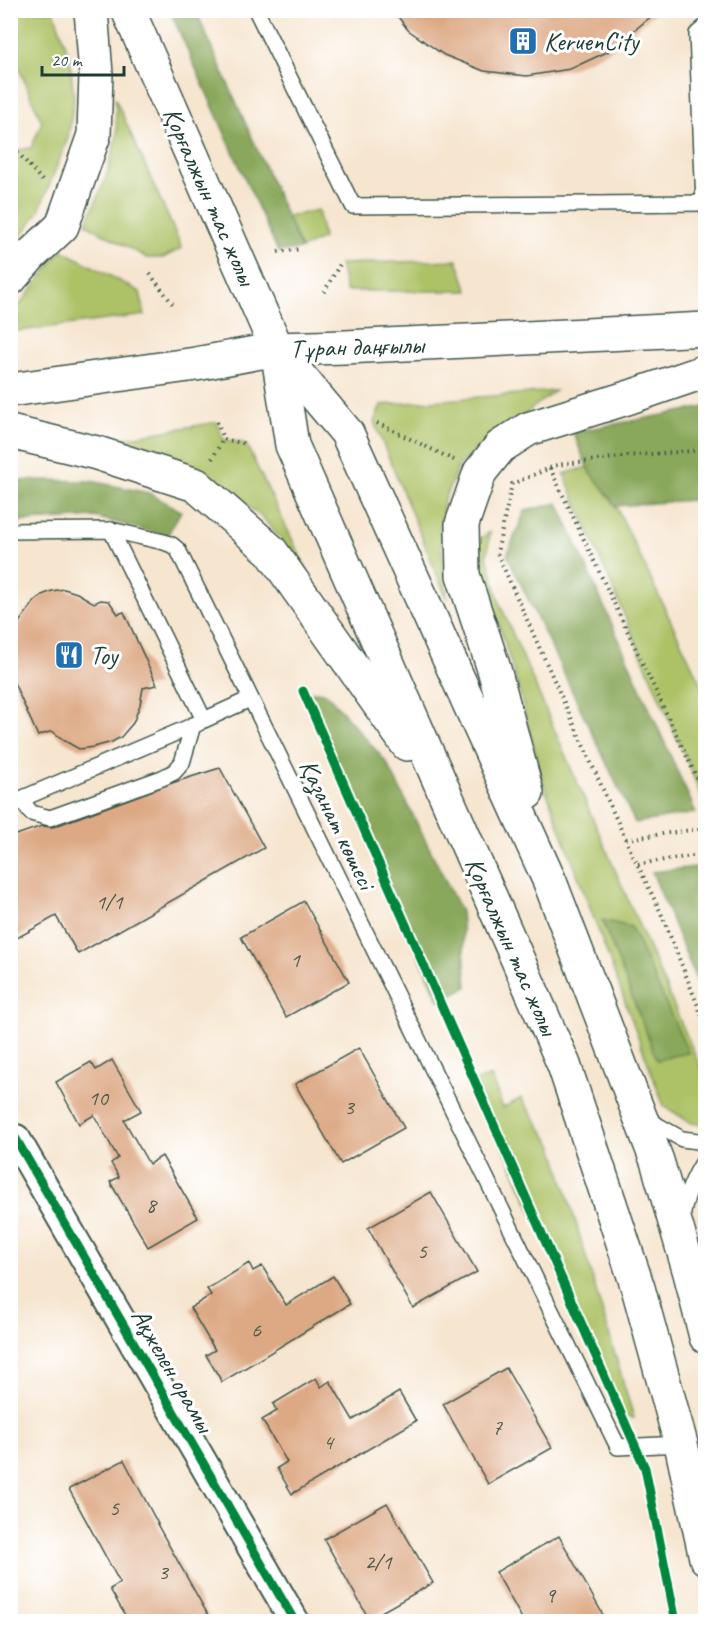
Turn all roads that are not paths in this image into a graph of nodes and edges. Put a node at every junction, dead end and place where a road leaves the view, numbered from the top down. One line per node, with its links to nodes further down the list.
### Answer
1 (91, 10): 6 (main road)
2 (128, 10): 8 (main road, Қорғалжын тас жолы)
3 (256, 10): 5 (lane)
4 (705, 26): 5 (lane)
5 (705, 203)
6 (10, 279)
7 (705, 329): 8 (main road, Тұран даңғылы)
8 (277, 349): 10 (main road, Тұран даңғылы); 16 (main road, Қорғалжын тас жолы); 18 (main road, Қорғалжын тас жолы)
9 (705, 371): 18 (main road)
10 (10, 390)
11 (10, 432): 16 (main road)
12 (111, 530): 13 (lane); 14 (lane); 15 (lane)
13 (10, 531)
14 (250, 699): 15 (lane); 25 (lane, Қазанат көшесі)
15 (199, 723): 17 (lane); 17 (lane)
16 (449, 802): 25 (main road, Қорғалжын тас жолы)
17 (16, 803)
18 (550, 882): 19 (main road, Қорғалжын тас жолы)
19 (636, 1108): 21 (lane); 23 (main road, Қорғалжын тас жолы)
20 (16, 1139): 27 (street, Ақжелен орамы)
21 (705, 1142)
22 (705, 1158): 23 (lane)
23 (679, 1237): 24 (main road, Қорғалжын тас жолы)
24 (705, 1337)
25 (681, 1444): 26 (main road, Қорғалжын тас жолы)
26 (705, 1558)
27 (295, 1622)

